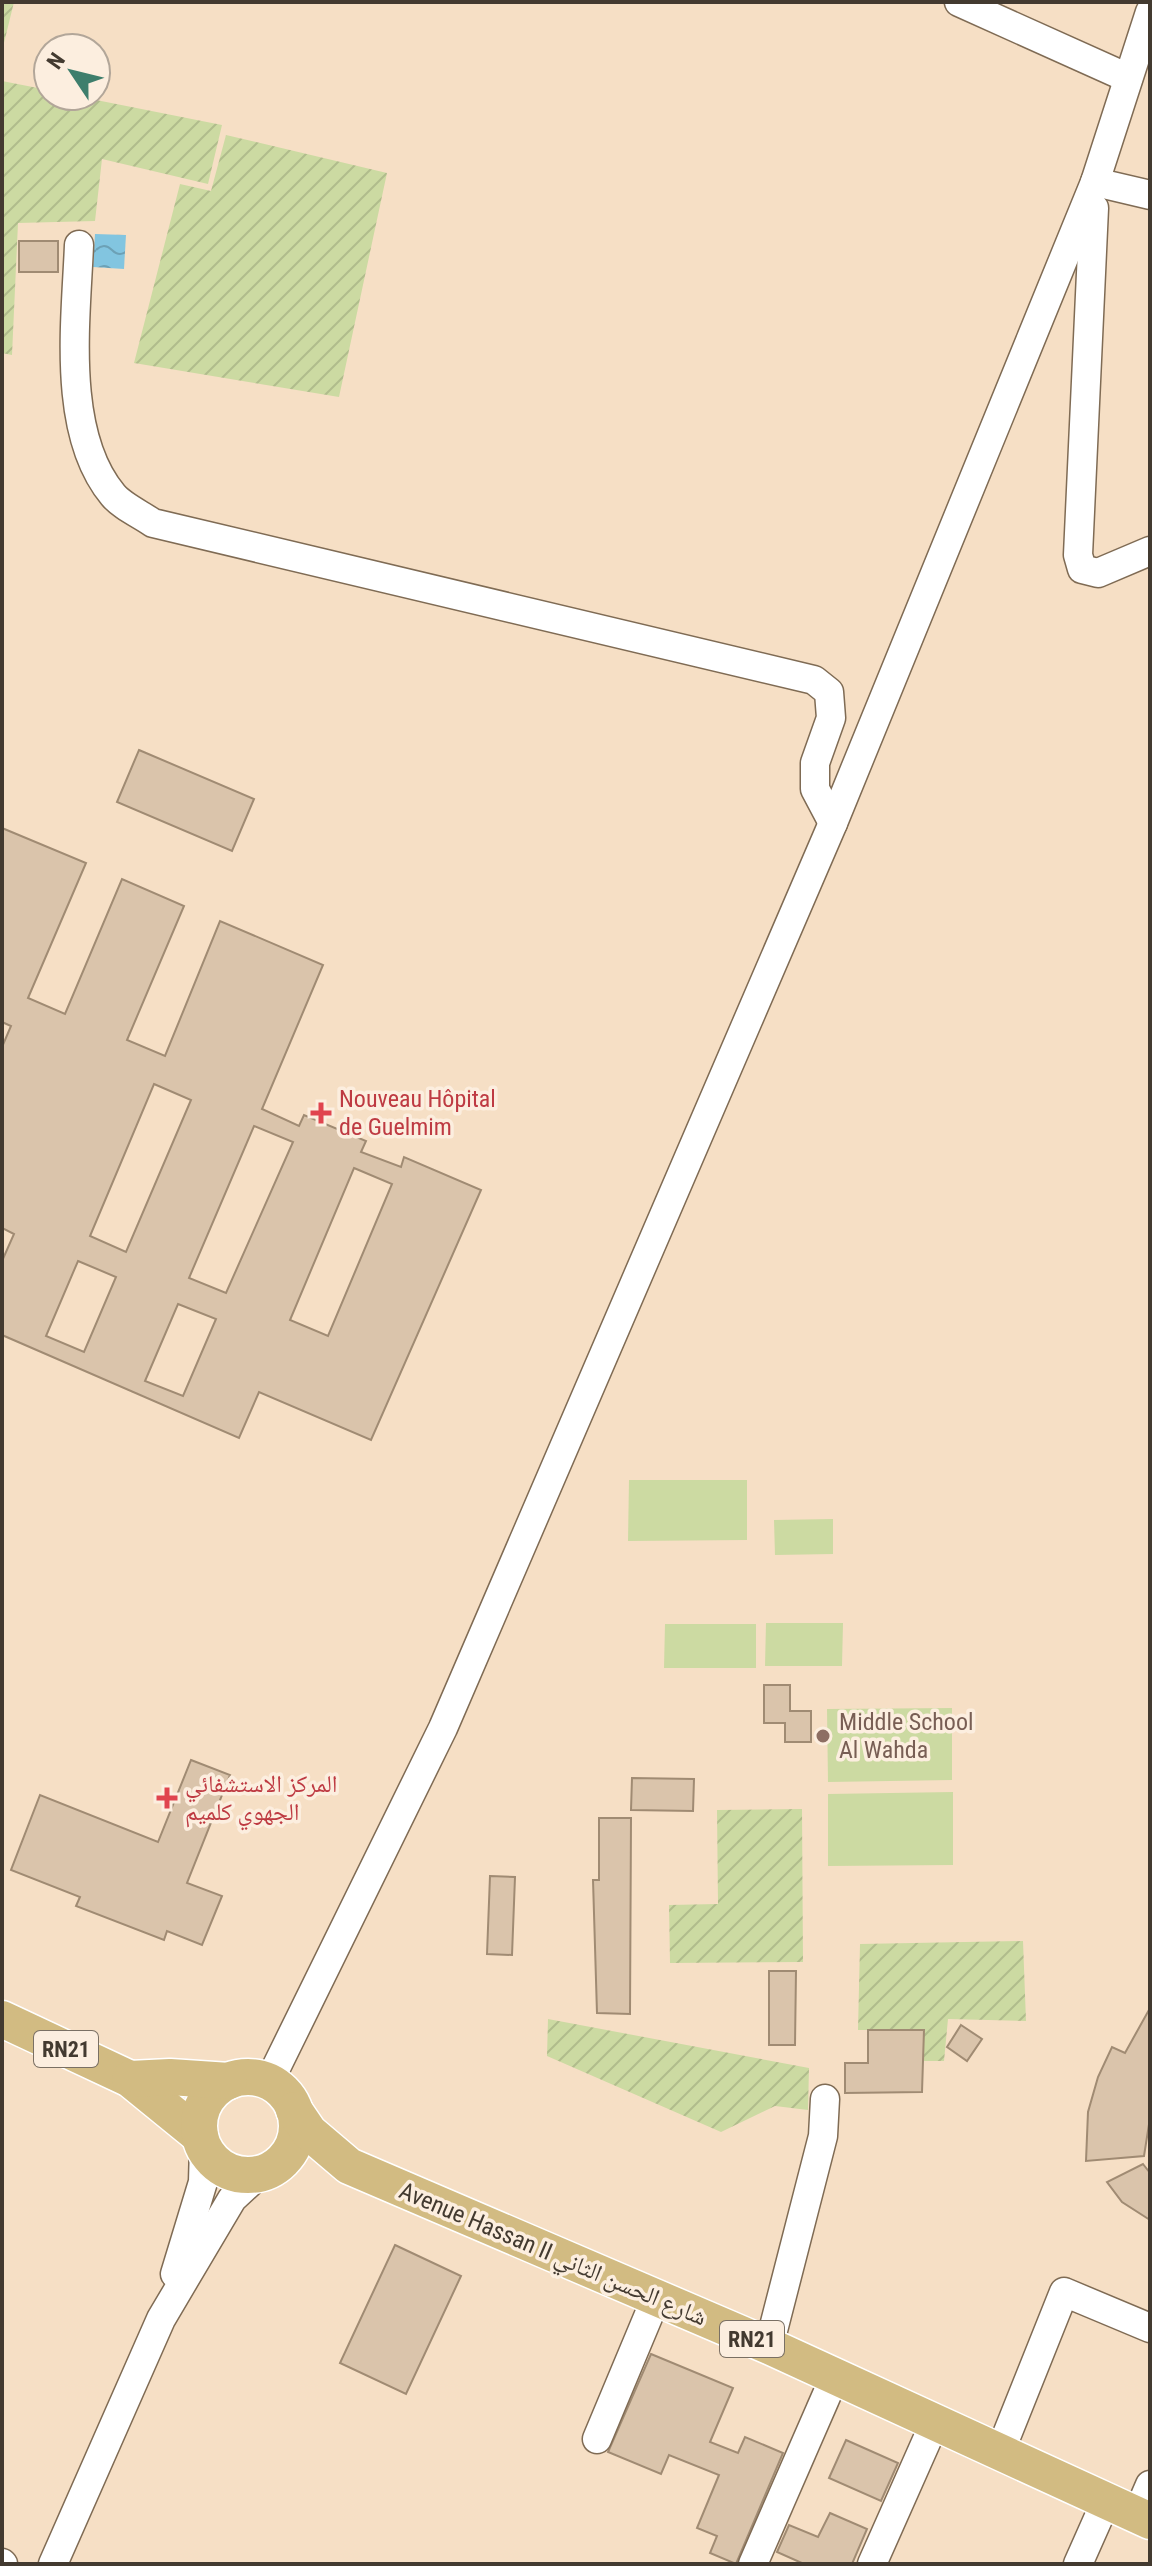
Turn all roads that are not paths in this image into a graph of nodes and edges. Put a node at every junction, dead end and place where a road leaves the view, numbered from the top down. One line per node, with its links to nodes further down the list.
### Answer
1 (959, 2): 4 (street)
2 (1150, 12): 3 (street)
3 (1145, 41): 4 (street)
4 (1128, 78): 5 (street)
5 (1095, 182): 6 (street); 8 (street); 9 (street)
6 (1150, 195)
7 (79, 245): 9 (street)
8 (1150, 551)
9 (833, 823): 13 (street)
10 (2, 2019): 11 (main road, RN21)
11 (130, 2079): 12 (main road, RN21); 16 (main road, RN21)
12 (229, 2081): 13 (main road, RN21); 16 (main road)
13 (269, 2082): 15 (main road, RN21)
14 (825, 2099): 22 (street)
15 (294, 2110): 17 (main road, Avenue Hassan II شارع الحسن الثاني / RN21); 18 (main road)
16 (202, 2141): 18 (main road, RN21); 20 (street)
17 (349, 2166): 18 (main road, Avenue Hassan II شارع الحسن الثاني / RN21); 19 (main road, Avenue Hassan II شارع الحسن الثاني / RN21)
18 (264, 2172): 20 (street)
19 (656, 2298): 22 (main road, Avenue Hassan II شارع الحسن الثاني / RN21); 25 (street)
20 (161, 2319): 28 (street)
21 (1150, 2328): 26 (street)
22 (769, 2346): 23 (main road, Avenue Hassan II شارع الحسن الثاني / RN21)
23 (835, 2376): 24 (main road, Avenue Hassan II شارع الحسن الثاني / RN21); 29 (street)
24 (935, 2422): 26 (main road, Avenue Hassan II شارع الحسن الثاني / RN21); 30 (street)
25 (597, 2439)
26 (1000, 2452): 27 (main road, Avenue Hassan II شارع الحسن الثاني / RN21)
27 (1136, 2506): 31 (street)
28 (53, 2564)
29 (753, 2564)
30 (872, 2564)
31 (1078, 2564)

